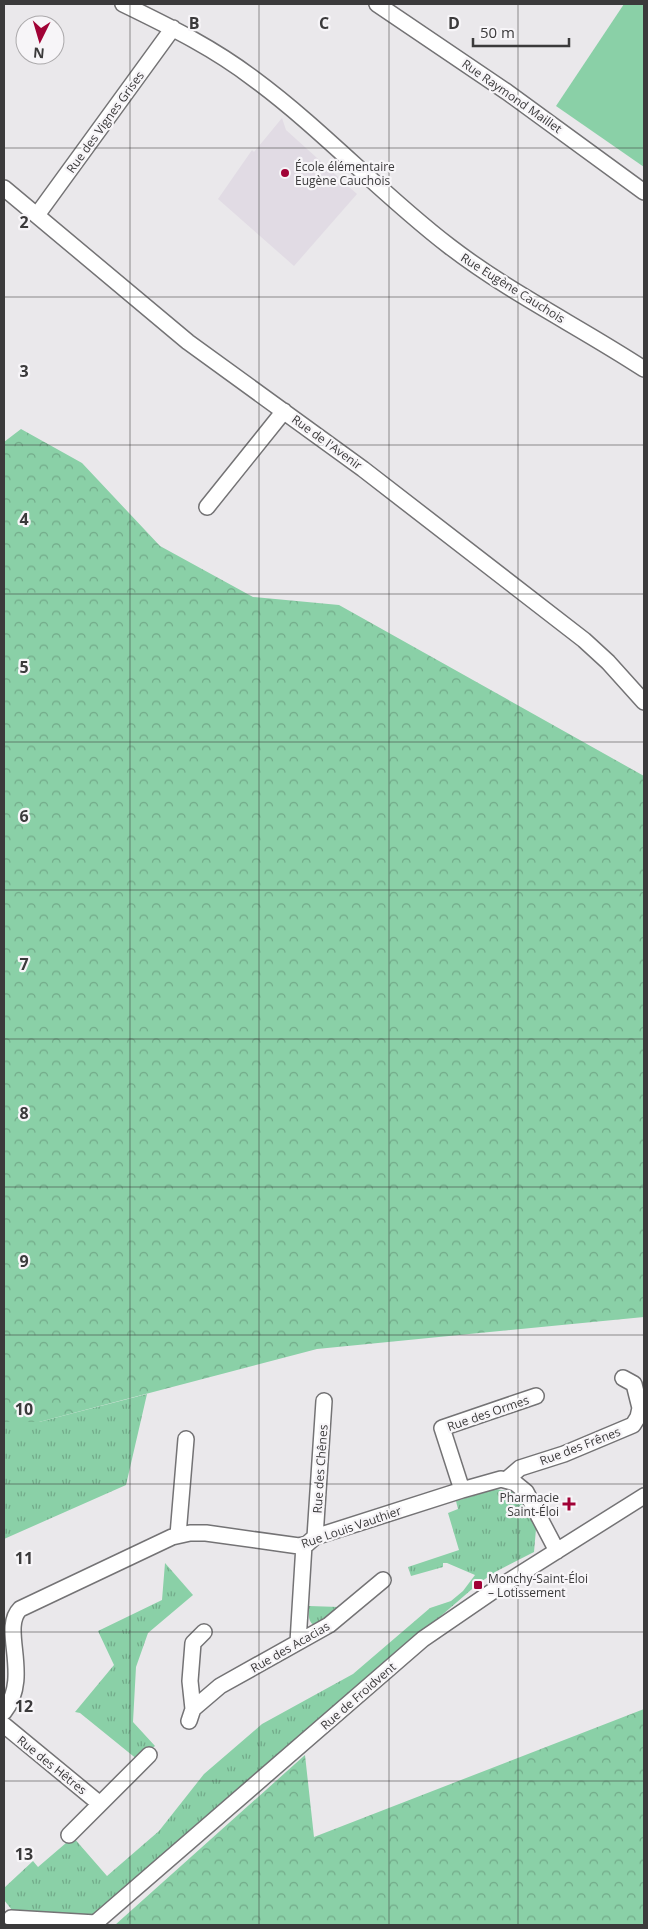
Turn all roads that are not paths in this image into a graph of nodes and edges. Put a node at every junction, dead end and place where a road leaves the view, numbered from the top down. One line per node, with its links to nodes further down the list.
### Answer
1 (123, 4): 3 (street, Rue Eugène Cauchois)
2 (377, 4): 5 (street, Rue Raymond Maillet)
3 (174, 28): 6 (street, Rue des Vignes Grises); 7 (street, Rue Eugène Cauchois)
4 (4, 188): 6 (street, Rue de l'Avenir)
5 (644, 192)
6 (37, 215): 8 (street, Rue de l'Avenir)
7 (644, 369)
8 (284, 411): 9 (street); 10 (street, Rue de l'Avenir)
9 (208, 507)
10 (644, 702)
11 (623, 1378): 15 (street, Rue des Frênes)
12 (536, 1396): 16 (street, Rue des Ormes)
13 (324, 1401): 19 (street, Rue des Chênes)
14 (186, 1439): 18 (street)
15 (506, 1480): 16 (street, Rue Louis Vauthier); 20 (street)
16 (462, 1490): 19 (street, Rue Louis Vauthier)
17 (644, 1496): 20 (street, Rue de Froidvent)
18 (178, 1535): 19 (street, Rue Louis Vauthier); 24 (street, Rue Louis Vauthier)
19 (310, 1541): 23 (street)
20 (557, 1551): 30 (street, Rue de Froidvent)
21 (383, 1580): 23 (street, Rue des Acacias)
22 (204, 1632): 23 (street, Rue des Acacias)
23 (298, 1642)
24 (4, 1712)
25 (4, 1725): 27 (street, Rue des Hêtres)
26 (149, 1755): 27 (street)
27 (100, 1804): 28 (street)
28 (69, 1835)
29 (11, 1918): 30 (street)
30 (95, 1924)

